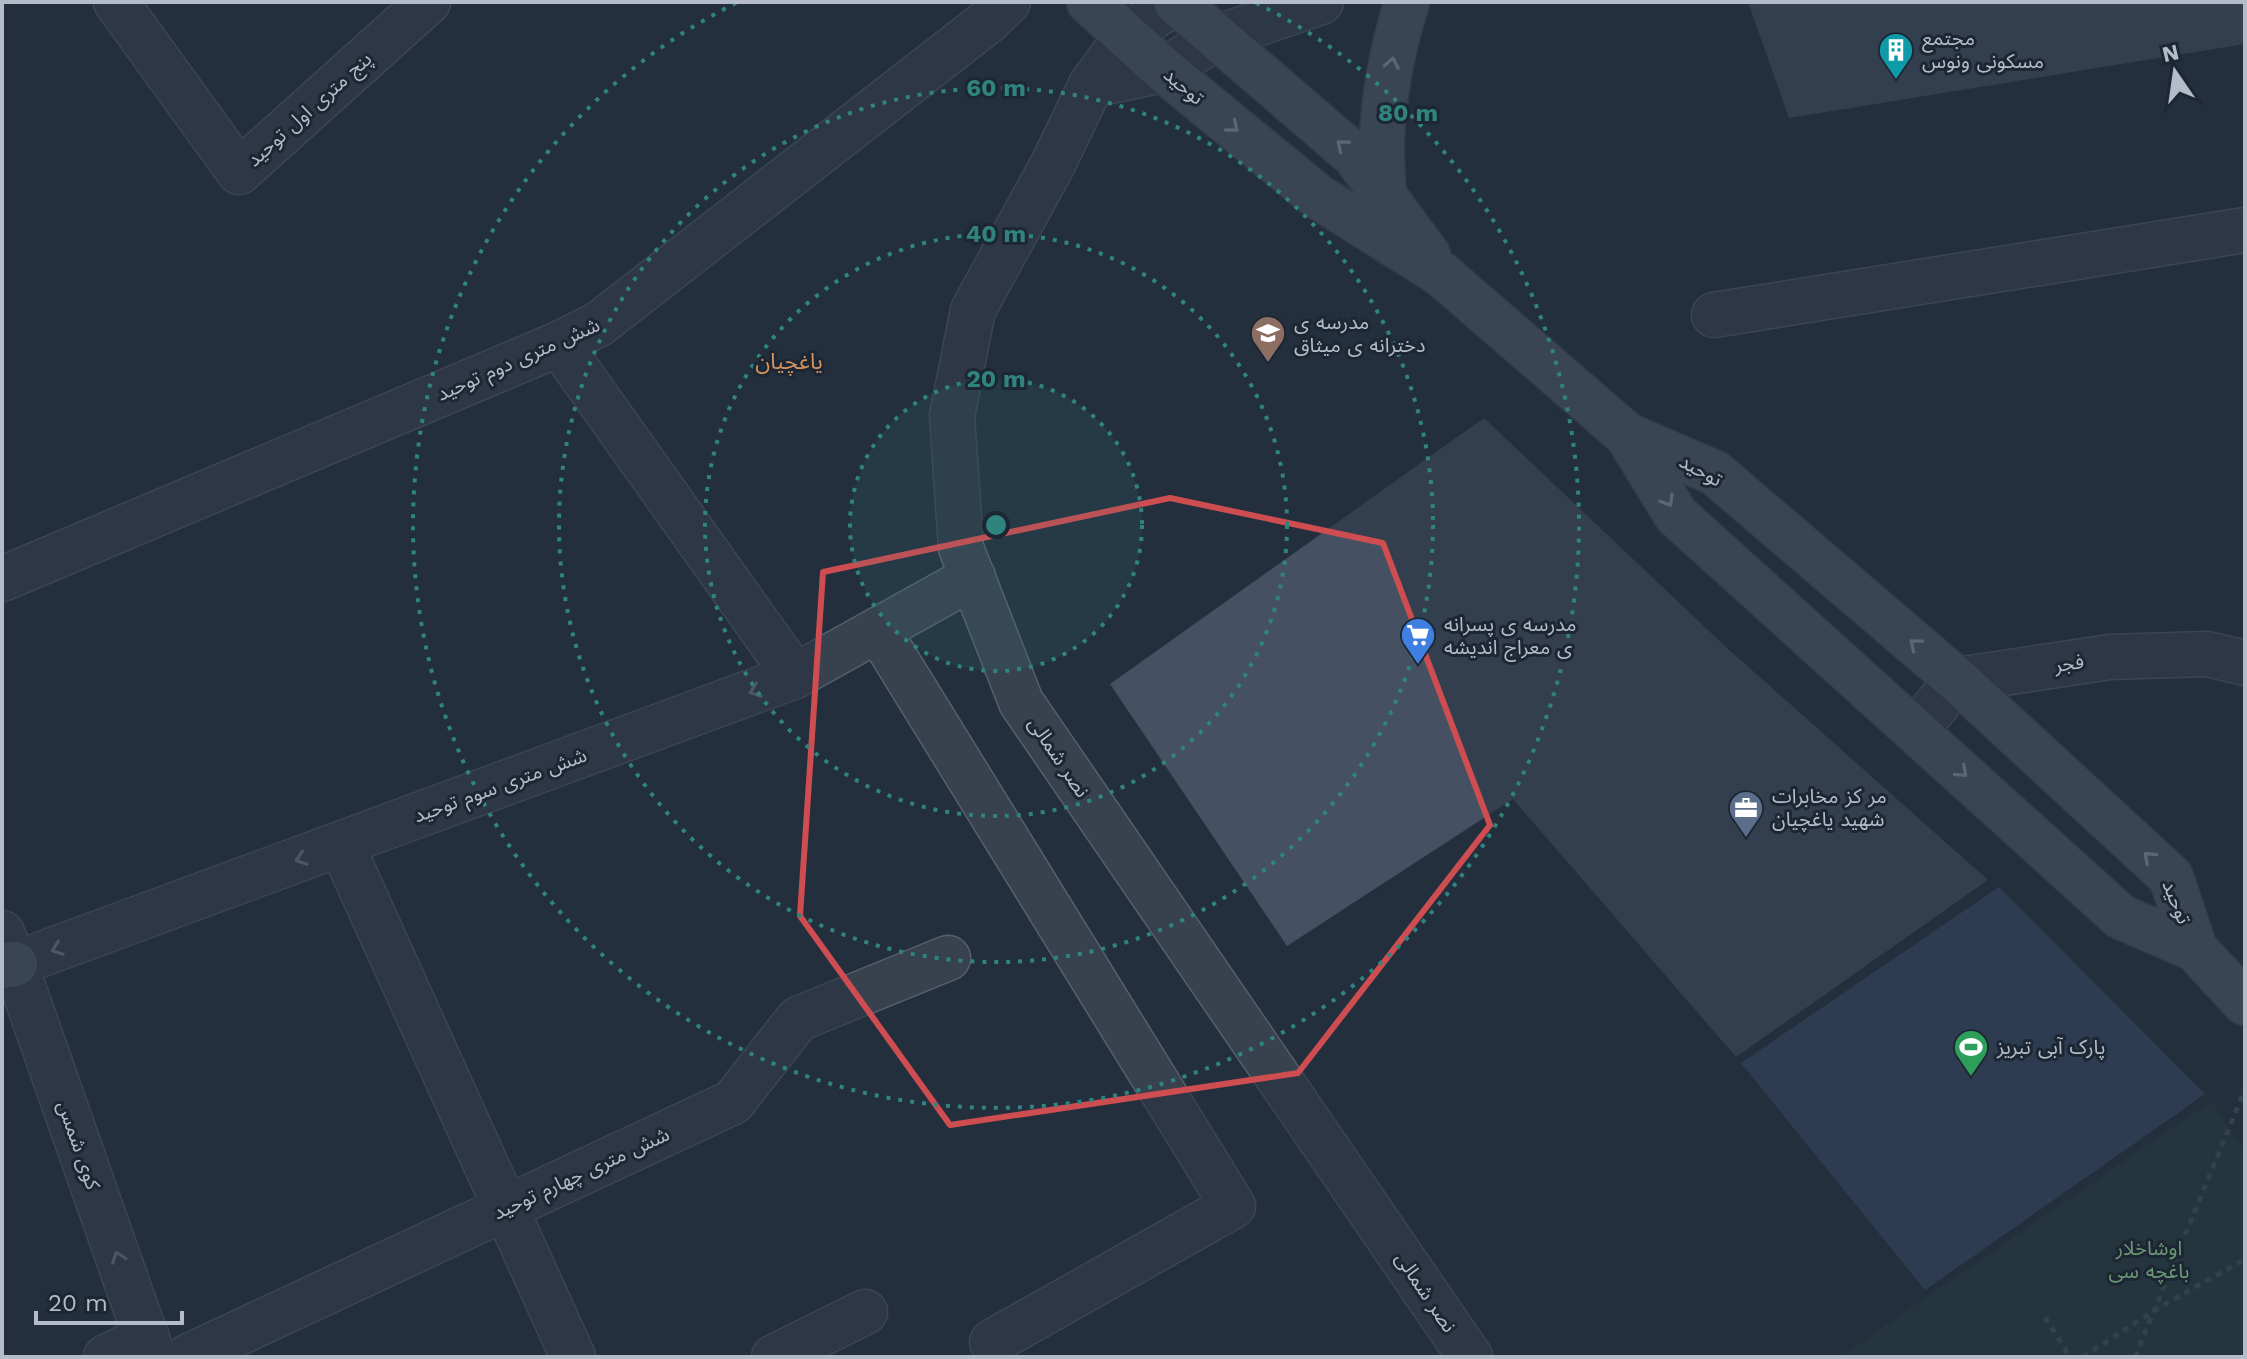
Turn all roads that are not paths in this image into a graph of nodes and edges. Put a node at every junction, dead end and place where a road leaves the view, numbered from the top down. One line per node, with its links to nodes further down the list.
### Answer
1 (116, 2): 2 (street, پنج متری اول توحید)
2 (428, 2)
3 (1008, 2): 16 (street, شش متری دوم توحید)
4 (1089, 2): 8 (main road, توحید)
5 (1175, 2): 8 (street, نصر شمالی); 9 (main road, توحید)
6 (1321, 2): 9 (street)
7 (1407, 2): 12 (main road, one-way to 7)
8 (1127, 36): 10 (main road, توحید); 11 (street, نصر شمالی)
9 (1216, 38): 10 (street); 12 (main road, توحید, one-way to 9)
10 (1164, 70): 11 (street); 14 (main road, توحید, one-way to 14)
11 (1091, 85): 18 (street, نصر شمالی)
12 (1384, 196): 14 (main road, توحید)
13 (2245, 230): 15 (street)
14 (1441, 274): 17 (main road, توحید)
15 (1714, 315)
16 (559, 344): 19 (street, شش متری دوم توحید); 22 (street)
17 (1627, 435): 23 (main road, توحید, one-way to 17); 24 (main road, توحید, one-way to 24)
18 (973, 577): 20 (street, شش متری سوم توحید); 38 (street, نصر شمالی)
19 (2, 579)
20 (878, 630): 22 (street, شش متری سوم توحید); 32 (street)
21 (2245, 663): 23 (street, فجر)
22 (795, 676): 25 (street, شش متری سوم توحید, one-way to 25)
23 (1957, 680): 24 (street); 26 (main road, توحید, one-way to 23)
24 (1916, 730): 26 (main road, توحید, one-way to 26)
25 (341, 844): 27 (street, شش متری سوم توحید, one-way to 27); 30 (street)
26 (2195, 949): 29 (main road)
27 (6, 955): 33 (street, کوی شمس, one-way to 27)
28 (948, 958): 30 (street, شش متری چهارم توحید)
29 (2245, 1003)
30 (506, 1208): 35 (street, شش متری چهارم توحید); 36 (street)
31 (865, 1312): 37 (street)
32 (992, 1342)
33 (150, 1347): 34 (street)
34 (106, 1357)
35 (187, 1357)
36 (573, 1357)
37 (774, 1357)
38 (1470, 1357)

